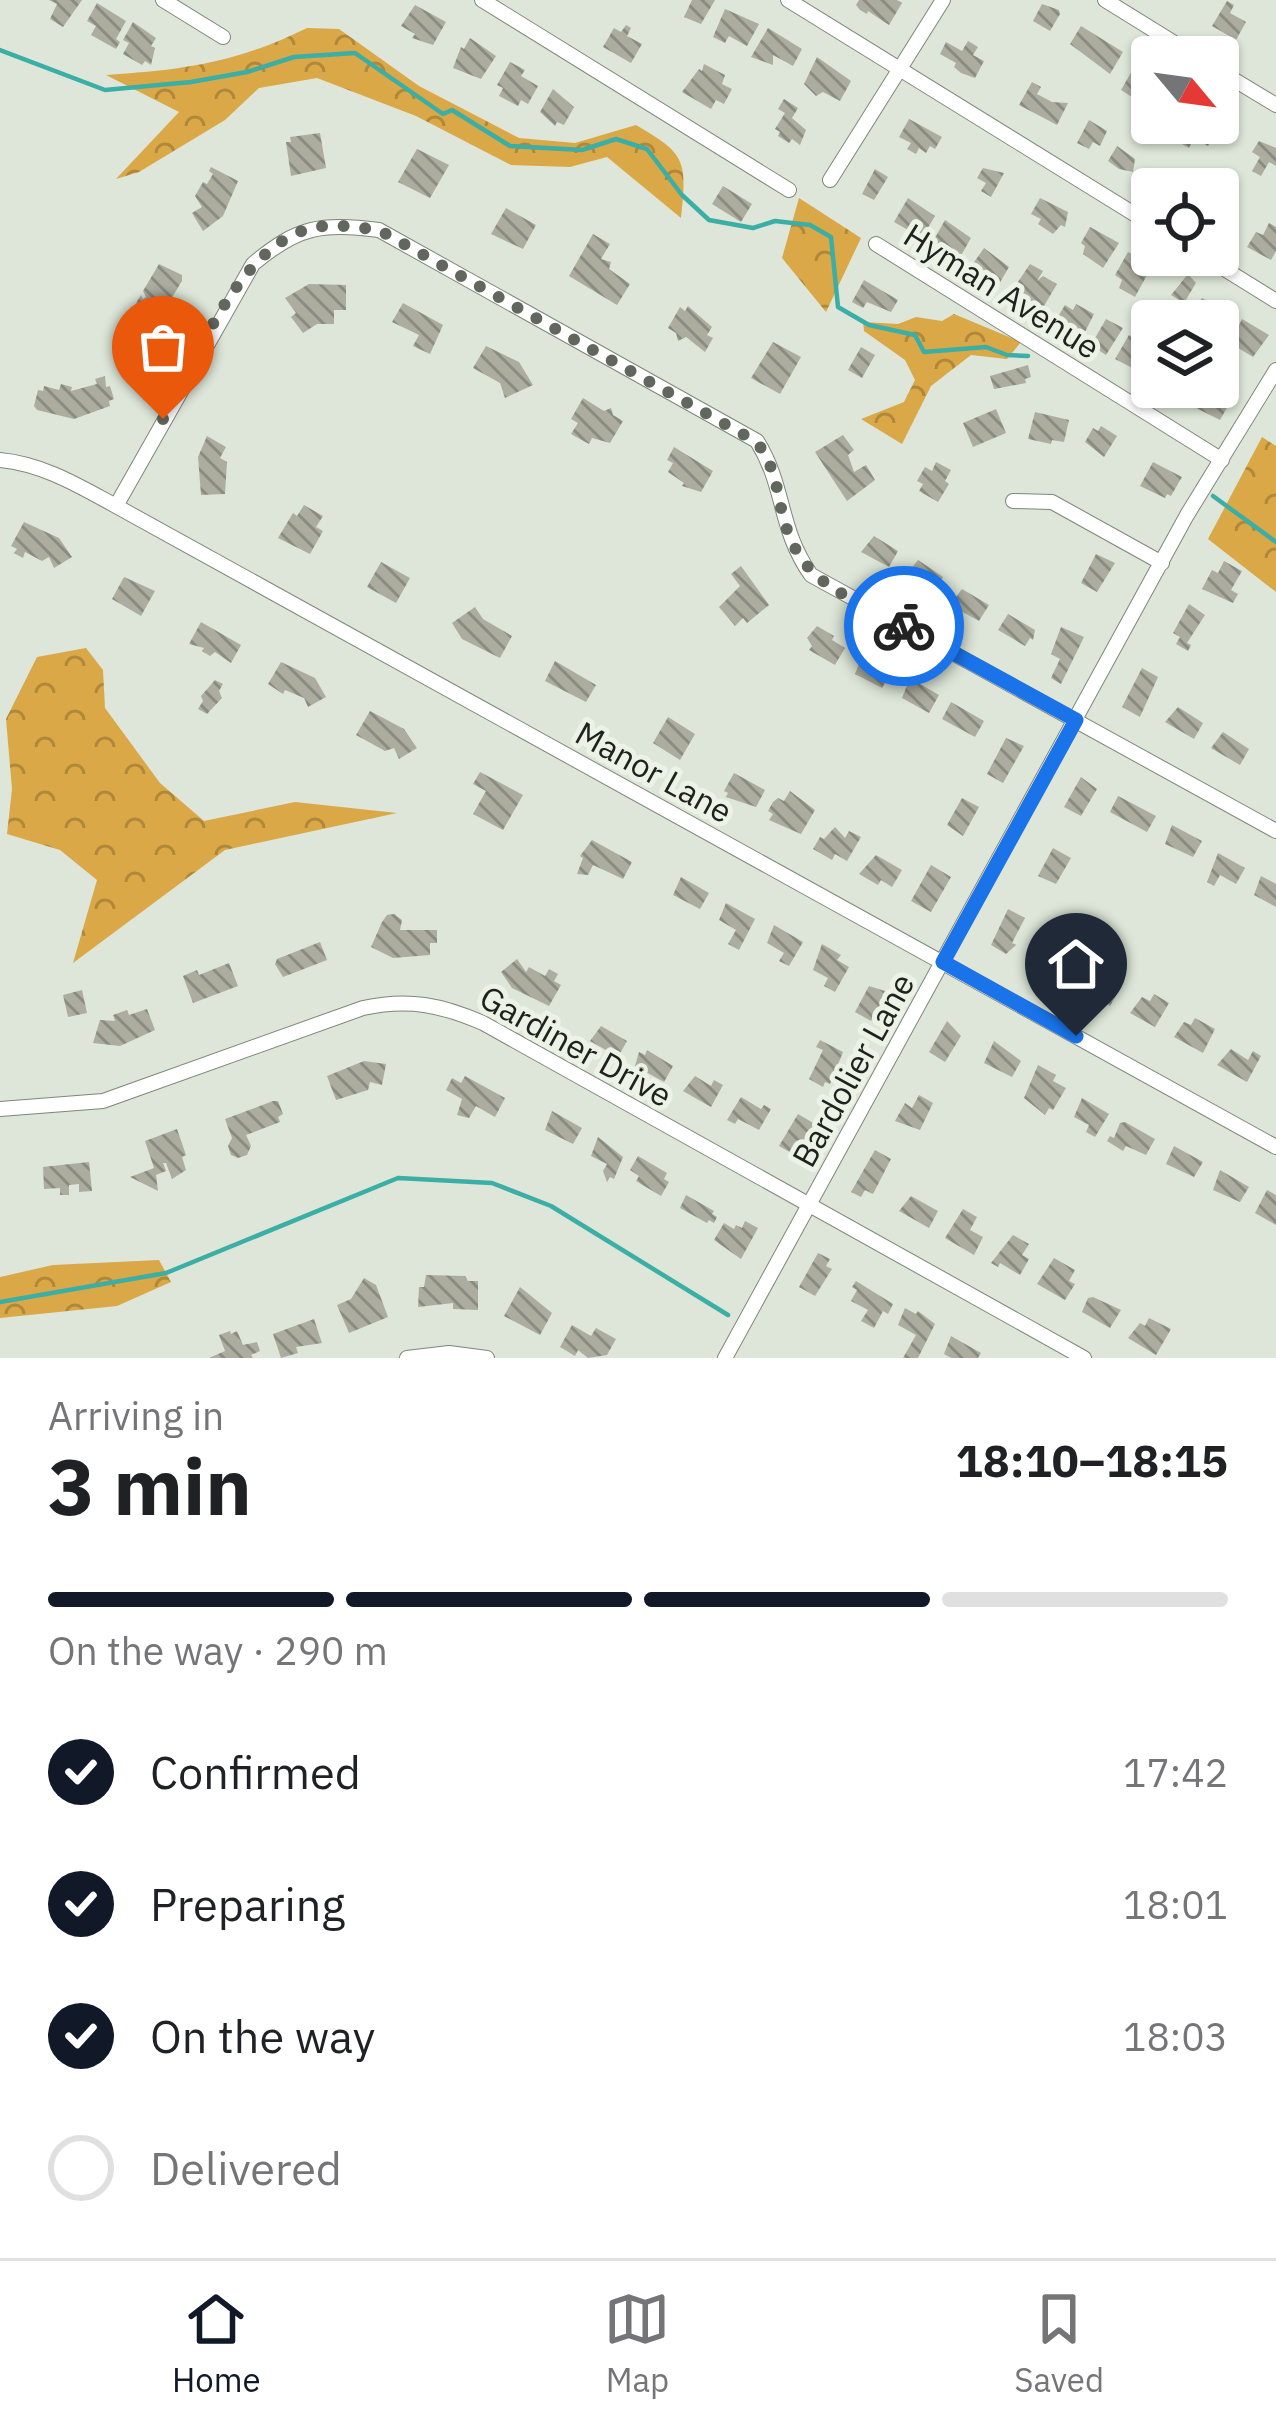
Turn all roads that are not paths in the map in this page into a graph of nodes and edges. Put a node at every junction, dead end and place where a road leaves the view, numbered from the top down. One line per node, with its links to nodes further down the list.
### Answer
1 (163, 0): 7 (street)
2 (482, 0): 12 (street)
3 (788, 0): 8 (street)
4 (944, 0): 8 (street)
5 (1105, 0): 6 (street)
6 (1163, 36)
7 (224, 37)
8 (900, 70): 11 (street); 13 (street)
9 (1239, 83): 10 (street)
10 (1276, 105)
11 (830, 180)
12 (790, 190)
13 (1131, 211)
14 (877, 244): 19 (street, Hyman Avenue)
15 (1236, 276): 16 (street)
16 (1276, 301)
17 (1276, 370): 19 (street, Bardolier Lane)
18 (0, 460): 21 (street, Manor Lane)
19 (1222, 460): 22 (street, Bardolier Lane)
20 (1013, 501): 22 (street)
21 (116, 506): 23 (street); 25 (street, Manor Lane)
22 (1162, 563): 23 (street, Bardolier Lane)
23 (1076, 720): 24 (street); 25 (street, Bardolier Lane)
24 (1276, 831)
25 (943, 962): 27 (street, Manor Lane); 28 (street, Bardolier Lane)
26 (0, 1108): 28 (street, Gardiner Drive)
27 (1276, 1147)
28 (808, 1206): 31 (street, Bardolier Lane); 32 (street, Gardiner Drive)
29 (407, 1358): 30 (street)
30 (487, 1358)
31 (724, 1358)
32 (1084, 1358)

